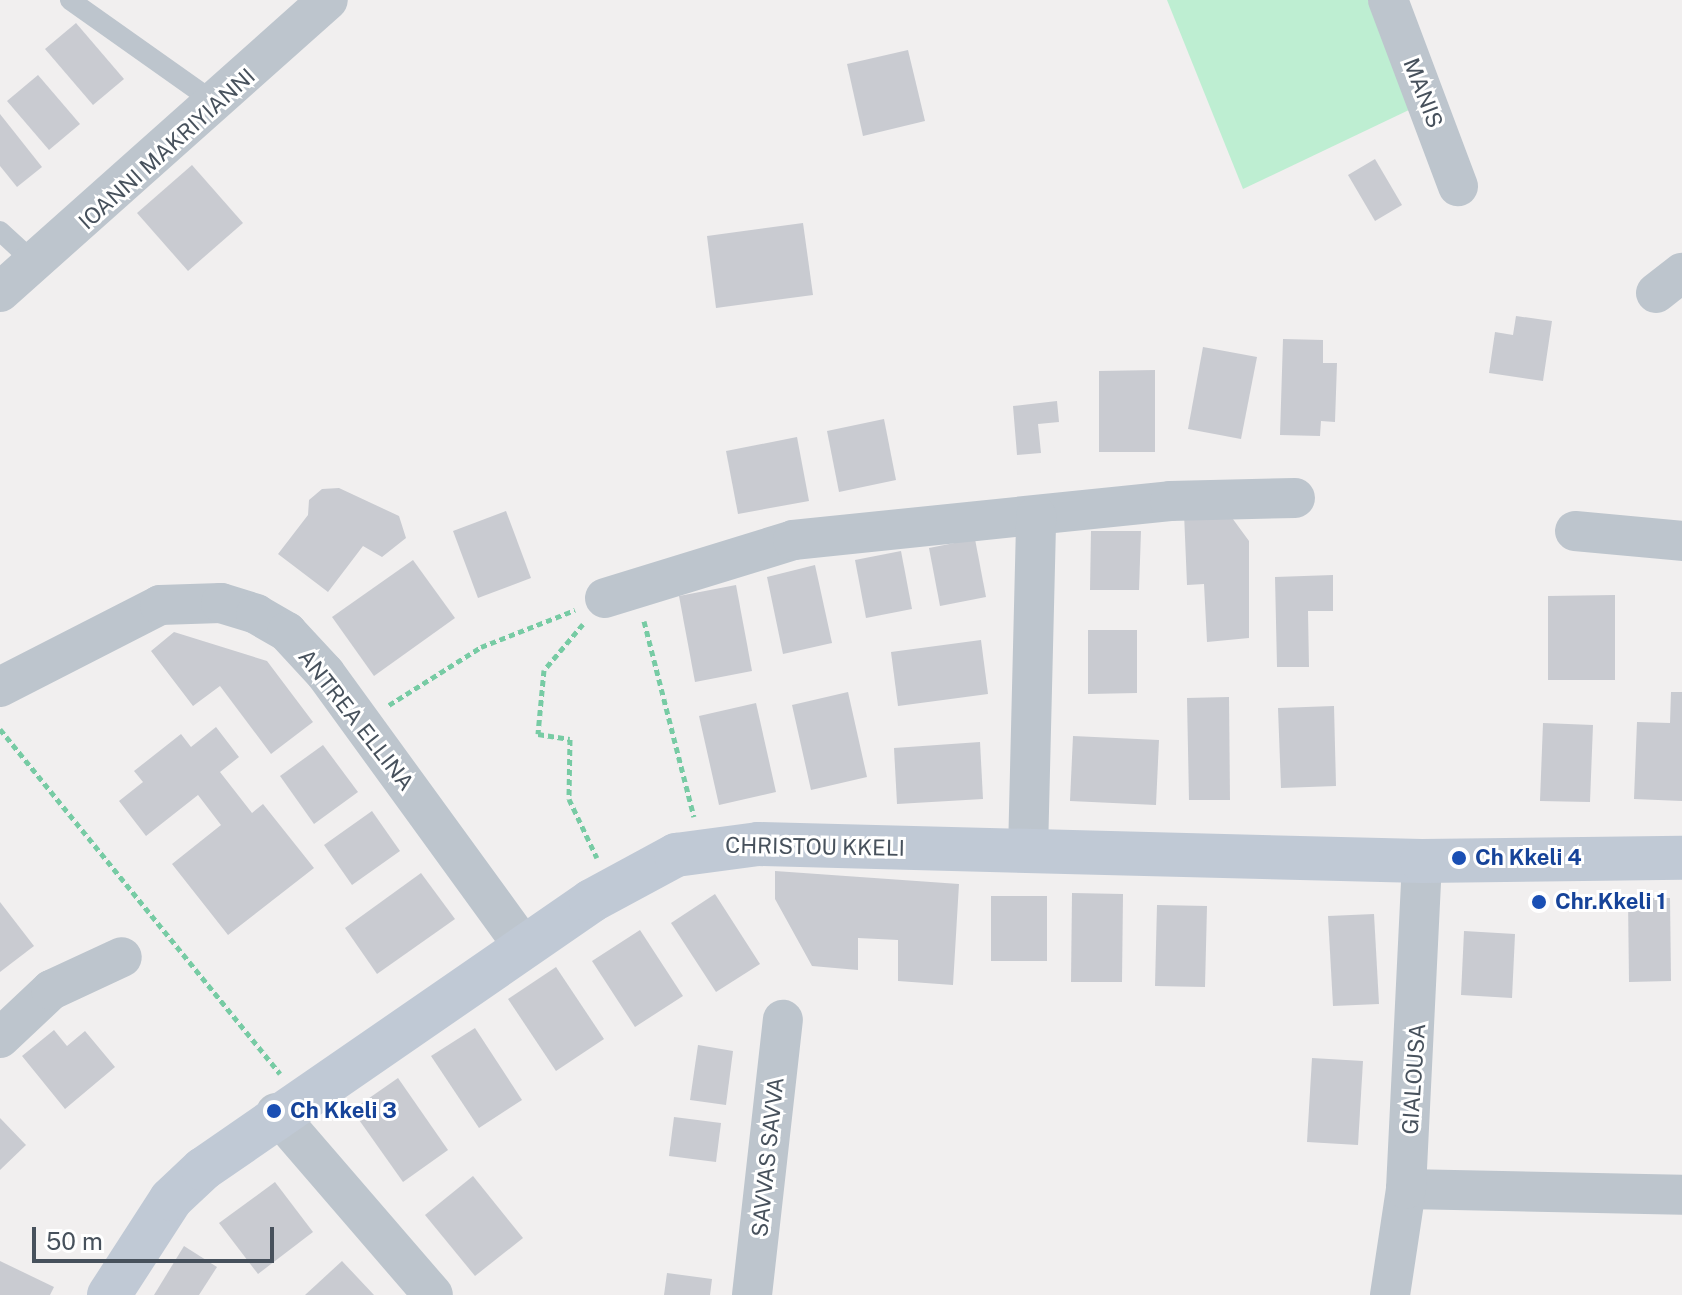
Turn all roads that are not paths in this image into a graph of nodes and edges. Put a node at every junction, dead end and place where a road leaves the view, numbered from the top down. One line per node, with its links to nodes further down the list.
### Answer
1 (70, 0): 4 (lane)
2 (328, 0): 4 (street, IOANNI MAKRIYIANNI)
3 (1388, 0): 5 (street, MANIS)
4 (217, 104): 7 (street, IOANNI MAKRIYIANNI)
5 (1458, 186)
6 (0, 231): 7 (lane)
7 (37, 265): 8 (street, IOANNI MAKRIYIANNI)
8 (0, 292)
9 (1295, 498): 10 (street)
10 (1036, 516): 13 (street); 15 (street)
11 (1575, 531): 12 (street)
12 (1682, 541)
13 (621, 593)
14 (0, 687): 18 (street, ANTREA ELLINA)
15 (1028, 852): 17 (street, CHRISTOU KKELI); 18 (street, CHRISTOU KKELI)
16 (1682, 858): 17 (street, CHRISTOU KKELI)
17 (1422, 861): 23 (street, GIALOUSA)
18 (523, 946): 22 (street, CHRISTOU KKELI)
19 (122, 957): 21 (street)
20 (783, 1020): 27 (street, SAVVAS SAVVA)
21 (0, 1038)
22 (288, 1105): 25 (street, CHRISTOU KKELI); 26 (street)
23 (1406, 1189): 24 (street); 28 (street, GIALOUSA)
24 (1682, 1195)
25 (109, 1295)
26 (433, 1295)
27 (752, 1295)
28 (1390, 1295)

